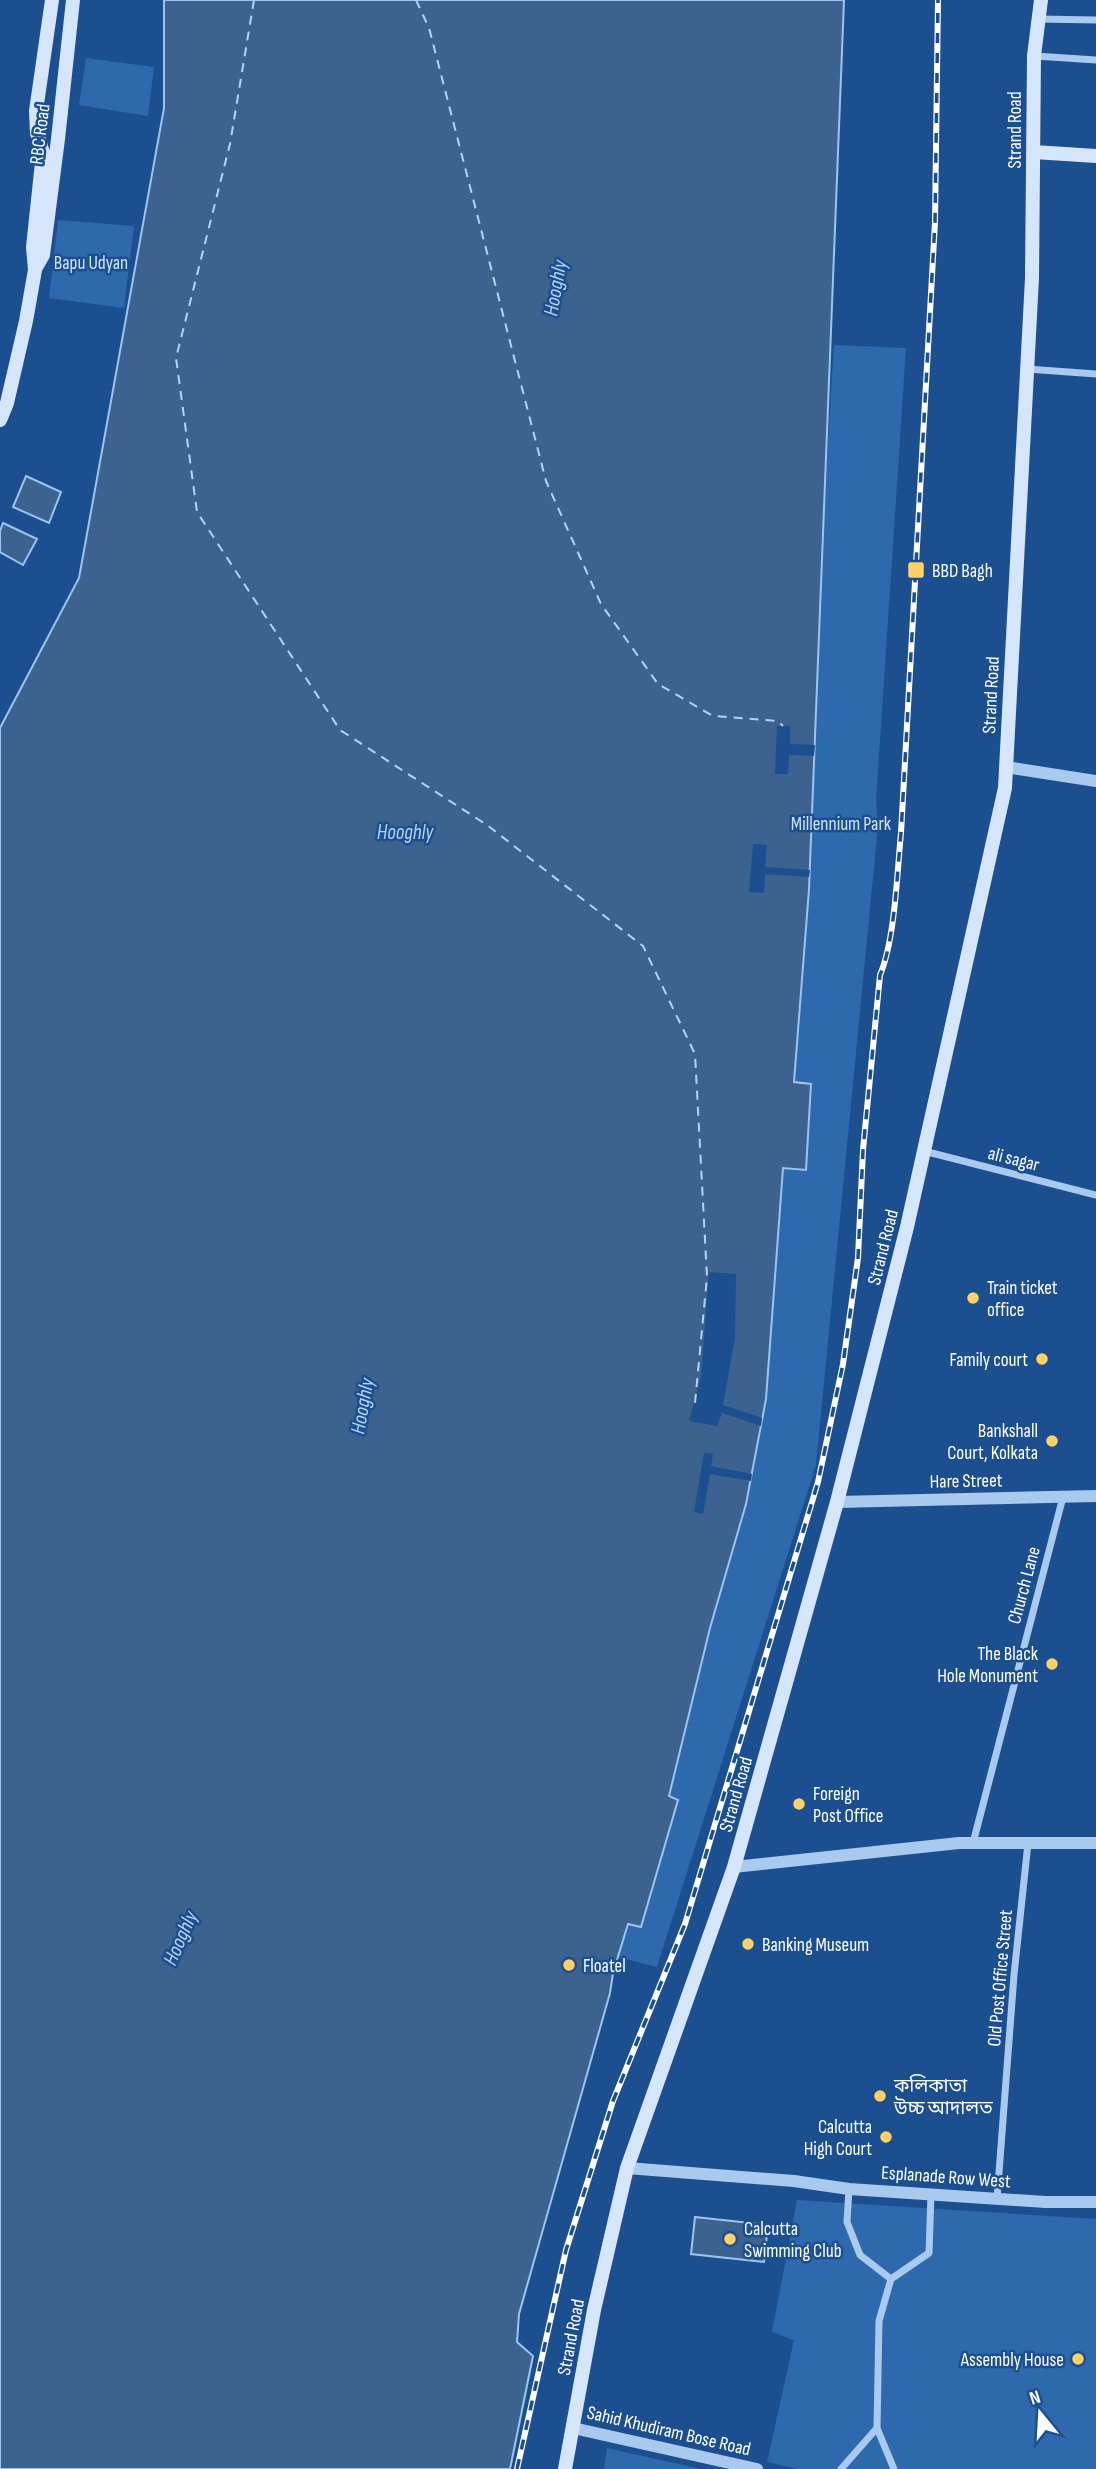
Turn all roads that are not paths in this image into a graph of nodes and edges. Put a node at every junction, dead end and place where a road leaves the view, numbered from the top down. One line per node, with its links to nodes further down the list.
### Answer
1 (52, 0): 10 (main road, RBC Road)
2 (73, 0): 10 (main road, RBC Road)
3 (1041, 0): 4 (main road, Strand Road)
4 (1038, 19): 5 (street); 6 (main road, Strand Road)
5 (1096, 20)
6 (1034, 56): 7 (street); 8 (main road, Strand Road)
7 (1096, 60)
8 (1034, 152): 9 (main road); 11 (main road, Strand Road)
9 (1096, 156)
10 (35, 270): 13 (main road, RBC Road)
11 (1027, 369): 12 (street); 14 (main road, Strand Road)
12 (1096, 374)
13 (0, 420)
14 (1006, 767): 15 (street); 16 (main road, Strand Road)
15 (1096, 781)
16 (924, 1152): 17 (street, ali sagar); 20 (main road, Strand Road)
17 (1096, 1195)
18 (1096, 1496): 19 (street, Hare Street)
19 (1063, 1497): 20 (street, Hare Street); 21 (street, Church Lane)
20 (837, 1502): 24 (main road, Strand Road)
21 (973, 1843): 22 (street); 24 (street)
22 (1028, 1843): 23 (street); 28 (street, Old Post Office Street)
23 (1096, 1843)
24 (734, 1867): 25 (main road, Strand Road)
25 (626, 2168): 26 (street, Esplanade Row West); 31 (main road, Strand Road)
26 (849, 2189): 27 (street, Esplanade Row West); 30 (street)
27 (931, 2194): 28 (street, Esplanade Row West); 30 (street)
28 (997, 2199): 29 (street, Esplanade Row West)
29 (1096, 2203)
30 (891, 2279): 32 (street)
31 (573, 2428): 33 (main road, Strand Road); 34 (street, Sahid Khudiram Bose Road)
32 (877, 2428): 35 (street); 36 (street)
33 (565, 2469)
34 (757, 2469)
35 (841, 2469)
36 (894, 2469)

